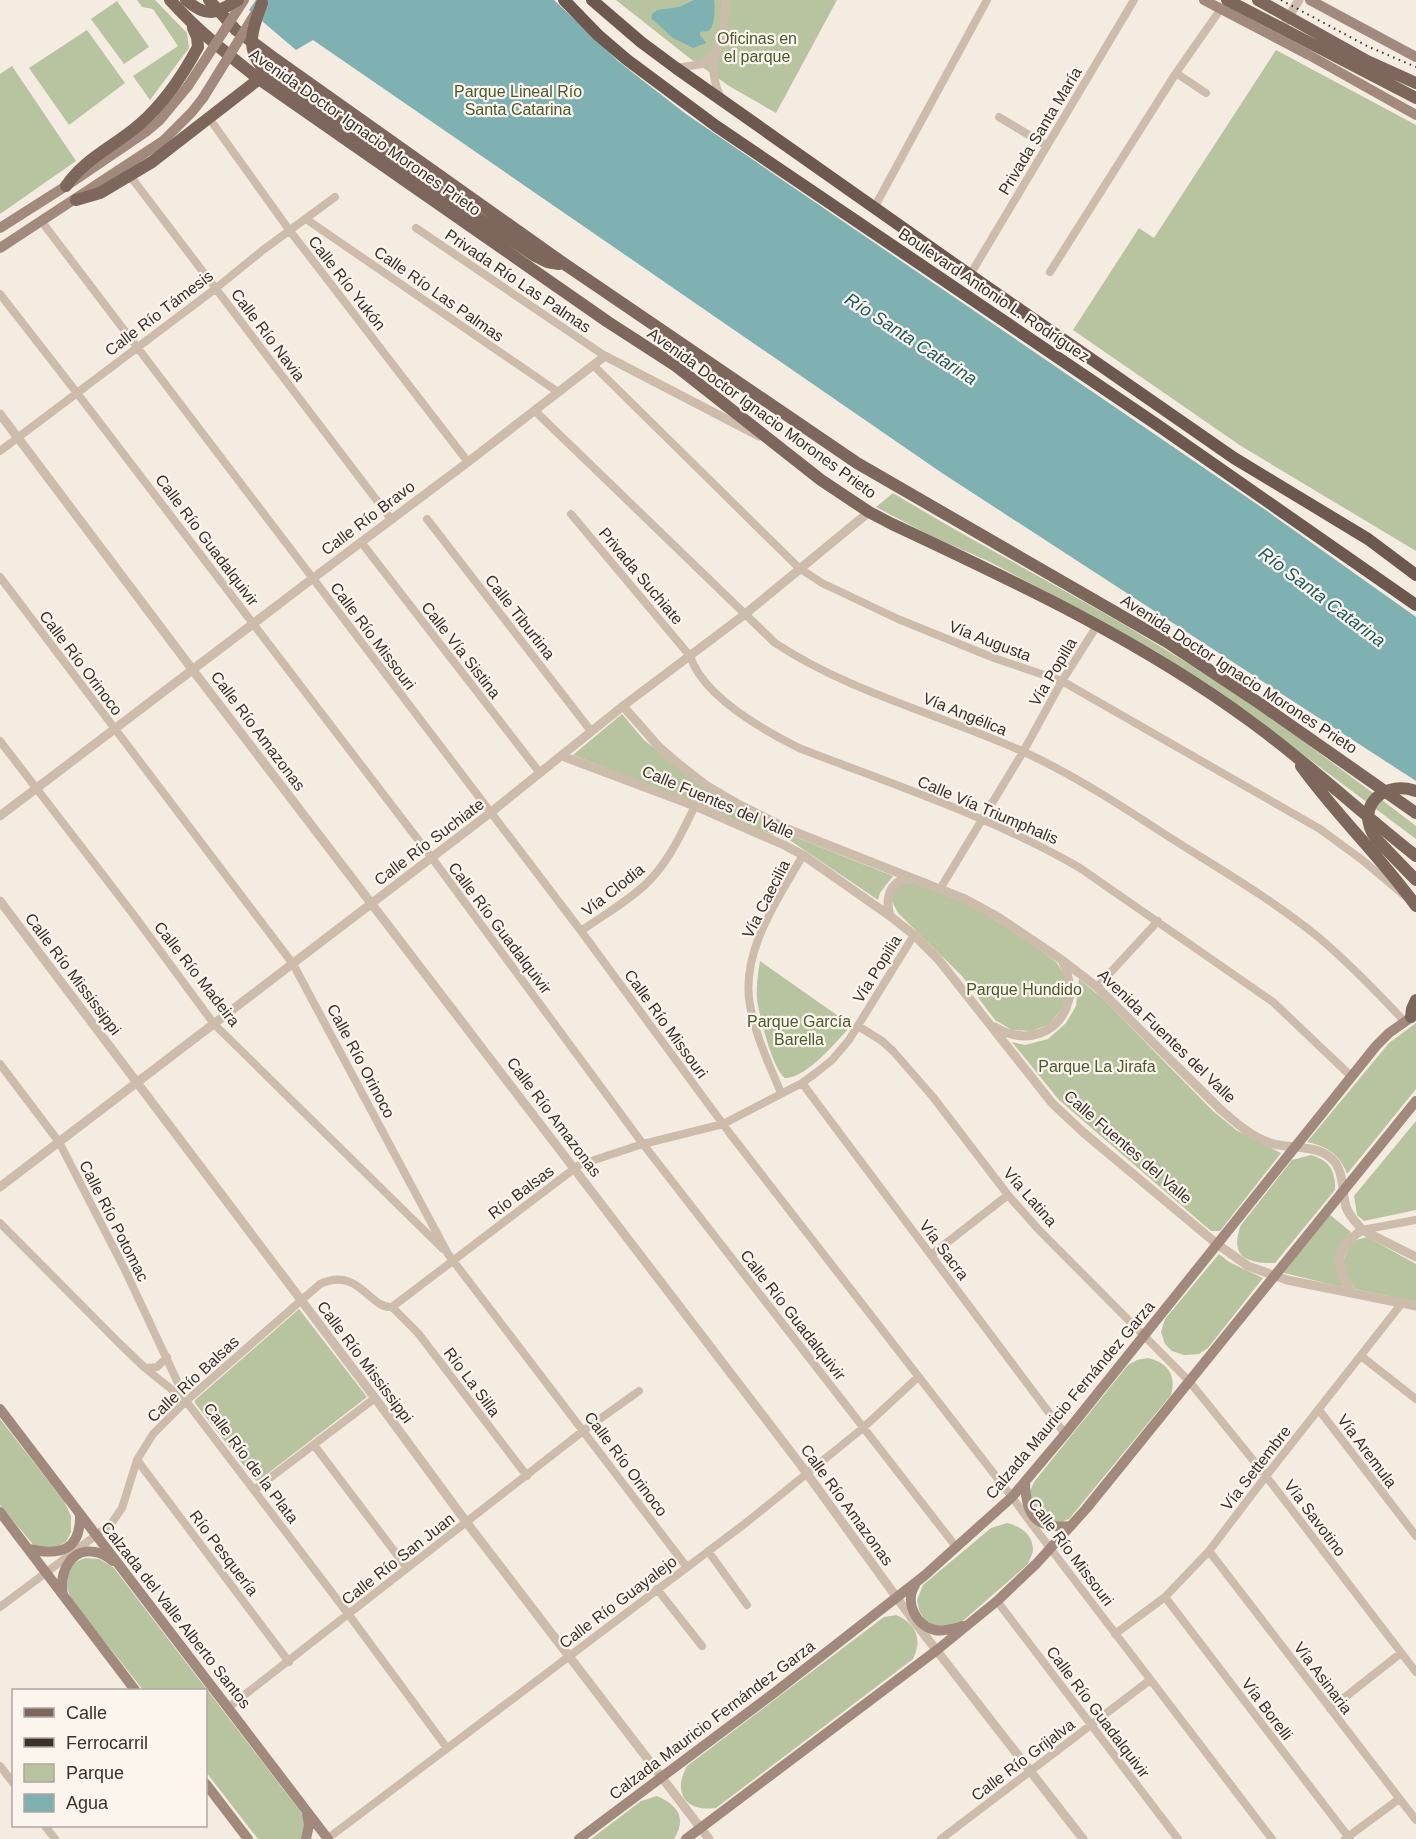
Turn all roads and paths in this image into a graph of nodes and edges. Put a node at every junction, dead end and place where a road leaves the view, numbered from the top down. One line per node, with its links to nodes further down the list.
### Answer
1 (170, 0): 17 (main road, Avenida Doctor Ignacio Morones Prieto)
2 (186, 0): 4 (main road, bridge)
3 (209, 0): 43 (main road, Avenida Doctor Ignacio Morones Prieto)
4 (238, 0)
5 (244, 0): 33 (main road, bridge)
6 (564, 0): 68 (highway, Boulevard Antonio L. Rodríguez)
7 (592, 0): 21 (highway, Boulevard Antonio L. Rodríguez)
8 (725, 0): 19 (street)
9 (987, 0): 36 (street)
10 (1134, 0): 31 (street, Privada Santa María)
11 (1204, 0): 16 (main road)
12 (1258, 0): 18 (main road)
13 (1299, 0): 18 (street)
14 (1310, 0): 20 (main road)
15 (264, 2): 32 (main road, bridge); 43 (main road, bridge)
16 (1224, 5): 18 (main road); 22 (street); 28 (main road)
17 (189, 22): 23 (main road, Avenida Doctor Ignacio Morones Prieto); 33 (main road)
18 (1285, 23): 24 (main road); 26 (main road)
19 (715, 54): 21 (street); 27 (street)
20 (1416, 57)
21 (676, 68): 27 (highway, Boulevard Antonio L. Rodríguez)
22 (1176, 73): 25 (street); 44 (street)
23 (259, 79): 30 (main road); 56 (main road, Avenida Doctor Ignacio Morones Prieto)
24 (1416, 83)
25 (1206, 93)
26 (1416, 98)
27 (722, 99): 36 (highway, Boulevard Antonio L. Rodríguez)
28 (1416, 115)
29 (999, 117): 31 (street)
30 (209, 118): 32 (main road); 41 (street, Calle Río Yukón)
31 (1047, 146): 45 (street, Privada Santa María)
32 (123, 174): 35 (main road); 46 (street, Calle Río Navia)
33 (66, 186): 39 (main road)
34 (334, 197): 37 (street, Calle Río Támesis)
35 (76, 200): 38 (main road)
36 (874, 208): 45 (highway, Boulevard Antonio L. Rodríguez)
37 (306, 219): 41 (street, Calle Río Támesis); 51 (street, Calle Río Las Palmas)
38 (42, 222): 42 (main road); 48 (street, Calle Río Missouri)
39 (0, 228)
40 (416, 228): 49 (street, Privada Río Las Palmas)
41 (290, 231): 46 (street, Calle Río Támesis); 58 (street, Calle Río Yukón)
42 (0, 248)
43 (566, 266): 87 (main road, Avenida Doctor Ignacio Morones Prieto)
44 (1050, 272)
45 (970, 275): 65 (highway, Boulevard Antonio L. Rodríguez)
46 (215, 288): 48 (street, Calle Río Támesis); 61 (street, Calle Río Navia)
47 (0, 294): 52 (street, Calle Río Guadalquivir)
48 (138, 347): 52 (street, Calle Río Támesis); 67 (street, Calle Río Missouri)
49 (605, 357): 50 (street, Calle Río Bravo); 56 (street)
50 (593, 365): 51 (street, Calle Río Bravo); 64 (street, Vía Augusta)
51 (558, 392): 53 (street, Calle Río Bravo)
52 (77, 393): 55 (street, Calle Río Támesis); 70 (street, Calle Río Guadalquivir)
53 (535, 411): 58 (street, Calle Río Bravo); 69 (street, Vía Angélica)
54 (0, 414): 55 (street, Calle Río Amazonas)
55 (17, 437): 57 (street, Calle Río Támesis); 73 (street, Calle Río Amazonas)
56 (770, 441): 59 (main road, Avenida Doctor Ignacio Morones Prieto)
57 (0, 451)
58 (468, 462): 61 (street, Calle Río Bravo)
59 (869, 512): 64 (street, Calle Río Suchiate); 71 (main road, Avenida Doctor Ignacio Morones Prieto)
60 (570, 514): 72 (street, Privada Suchiate)
61 (391, 519): 63 (street, Calle Río Bravo)
62 (427, 519): 77 (street, Calle Tiburtina)
63 (361, 542): 67 (street, Calle Río Bravo); 82 (street, Calle Vía Sistina)
64 (799, 568): 69 (street, Calle Río Suchiate); 74 (street, Vía Augusta)
65 (1416, 575)
66 (0, 577): 76 (street, Calle Río Orinoco)
67 (313, 578): 70 (street, Calle Río Bravo); 86 (street, Calle Río Missouri)
68 (1416, 605)
69 (744, 615): 72 (street, Calle Río Suchiate); 80 (street, Vía Angélica)
70 (253, 623): 73 (street, Calle Río Bravo); 97 (street, Calle Río Guadalquivir)
71 (1098, 624): 74 (street, Vía Popilla); 79 (main road, Avenida Doctor Ignacio Morones Prieto)
72 (690, 656): 75 (street, Calle Río Suchiate); 89 (street, Calle Vía Triumphalis)
73 (192, 669): 76 (street, Calle Río Bravo); 103 (street, Calle Río Amazonas)
74 (1062, 681): 80 (street, Vía Popilla); 101 (street, Vía Augusta)
75 (623, 706): 77 (street, Calle Río Suchiate); 90 (street, Avenida Fuentes del Valle)
76 (114, 729): 83 (street, Calle Río Bravo); 109 (street, Calle Río Orinoco)
77 (591, 731): 81 (street, Calle Río Suchiate)
78 (0, 741): 83 (street, Calle Río Madeira)
79 (1289, 751): 91 (main road, Avenida Doctor Ignacio Morones Prieto); 101 (main road)
80 (1023, 752): 89 (street, Vía Popilla); 112 (street, Vía Angélica)
81 (562, 756): 82 (street, Calle Río Suchiate); 85 (street, Calle Fuentes del Valle)
82 (540, 773): 86 (street, Calle Río Suchiate)
83 (36, 789): 88 (street, Calle Río Bravo); 113 (street, Calle Río Madeira)
84 (1416, 791): 92 (main road, bridge)
85 (695, 806): 93 (street, Calle Fuentes del Valle); 106 (street, Vía Clodia)
86 (490, 813): 97 (street, Calle Río Suchiate); 106 (street, Calle Río Missouri)
87 (1416, 813)
88 (0, 816)
89 (982, 819): 100 (street, Vía Popilla); 105 (street, Calle Vía Triumphalis)
90 (790, 830): 93 (street); 98 (street, Avenida Fuentes del Valle)
91 (1392, 837): 94 (main road); 96 (main road, Avenida Doctor Ignacio Morones Prieto)
92 (1381, 844): 99 (main road); 101 (main road)
93 (784, 845): 95 (street, Calle Fuentes del Valle)
94 (1416, 850)
95 (803, 855): 104 (street, Calle Fuentes del Valle); 120 (street, Vía Caecilia)
96 (1416, 856)
97 (432, 858): 103 (street, Calle Río Suchiate); 124 (street, Calle Río Guadalquivir)
98 (909, 878): 100 (street, Avenida Fuentes del Valle); 104 (street)
99 (1416, 880)
100 (940, 889): 108 (street, Avenida Fuentes del Valle)
101 (1414, 899)
102 (0, 901): 118 (street, Calle Río Mississippi)
103 (371, 904): 109 (street, Calle Río Suchiate); 126 (street, Calle Río Amazonas)
104 (890, 916): 107 (street, Calle Fuentes del Valle)
105 (1158, 921): 110 (street); 117 (street, Calle Vía Triumphalis)
106 (581, 931): 122 (street, Calle Río Missouri)
107 (915, 935): 114 (street, Calle Fuentes del Valle); 115 (street, Vía Popilia)
108 (1062, 960): 110 (street, Avenida Fuentes del Valle); 114 (street)
109 (293, 964): 113 (street, Calle Río Suchiate); 135 (street, Calle Río Orinoco)
110 (1097, 987): 125 (street, Avenida Fuentes del Valle)
111 (1416, 1000): 112 (main road)
112 (1411, 1018): 117 (main road, Calzada Mauricio Fernández Garza)
113 (214, 1024): 118 (street, Calle Río Suchiate); 135 (street, Calle Río Madeira)
114 (990, 1024): 133 (street, Calle Fuentes del Valle)
115 (858, 1026): 119 (street, Vía Popilia); 129 (street, Vía Latina)
116 (0, 1064): 123 (street, Calle Río Potomac)
117 (1352, 1077): 125 (main road, Calzada Mauricio Fernández Garza)
118 (136, 1083): 123 (street, Calle Río Suchiate); 139 (street, Calle Río Mississippi)
119 (802, 1083): 120 (street, Vía Popilia); 134 (street, Vía Sacra)
120 (781, 1093): 122 (street, Vía Popilia)
121 (1416, 1101): 128 (main road)
122 (723, 1124): 124 (street, Río Balsas); 147 (street, Calle Río Missouri)
123 (59, 1142): 127 (street, Calle Río Suchiate); 145 (street, Calle Río Potomac)
124 (643, 1144): 126 (street, Río Balsas); 155 (street, Calle Río Guadalquivir)
125 (1296, 1148): 128 (street, Avenida Fuentes del Valle); 133 (main road, Calzada Mauricio Fernández Garza)
126 (574, 1168): 135 (street, Río Balsas); 160 (street, Calle Río Amazonas)
127 (0, 1187)
128 (1344, 1191): 132 (street, Avenida Fuentes del Valle); 137 (main road)
129 (1008, 1195): 134 (street); 143 (street, Vía Latina)
130 (1416, 1220): 132 (street)
131 (0, 1223): 146 (street, Calle Río de la Plata)
132 (1362, 1230): 136 (street); 138 (street)
133 (1217, 1244): 137 (street, Calle Fuentes del Valle); 143 (main road, Calzada Mauricio Fernández Garza)
134 (931, 1255): 157 (street, Vía Sacra)
135 (450, 1257): 142 (street, Río Balsas); 156 (street, Calle Río Orinoco)
136 (1416, 1257)
137 (1275, 1276): 138 (street, Calle Fuentes del Valle); 148 (main road)
138 (1352, 1293): 140 (street, Calle Fuentes del Valle)
139 (300, 1300): 142 (street, Calle Río Balsas); 150 (street, Calle Río Mississippi); 152 (street, Calle Río Balsas)
140 (1402, 1303): 141 (street, Calle Fuentes del Valle); 144 (street, Vía Settembre)
141 (1416, 1306)
142 (390, 1307): 161 (street, Río La Silla)
143 (1145, 1335): 148 (street, Vía Latina); 157 (main road, Calzada Mauricio Fernández Garza)
144 (1361, 1356): 151 (street); 154 (street, Vía Settembre)
145 (166, 1357): 146 (street); 152 (street, Calle Río Potomac)
146 (145, 1368): 152 (street, Calle Río de la Plata)
147 (918, 1377): 155 (street, Calle Río Guayalejo); 165 (street, Calle Río Missouri)
148 (1189, 1381): 162 (street, Vía Savotino); 169 (main road)
149 (639, 1391): 156 (street, Calle Río San Juan)
150 (375, 1398): 158 (street); 168 (street, Calle Río Mississippi)
151 (1416, 1399)
152 (186, 1401): 159 (street, Calle Río Balsas); 164 (street, Calle Río de la Plata)
153 (0, 1409): 167 (main road, Calzada del Valle Alberto Santos)
154 (1319, 1410): 162 (street, Vía Settembre); 171 (street, Vía Aremula)
155 (864, 1428): 160 (street, Calle Río Guayalejo); 172 (street, Calle Río Guadalquivir)
156 (583, 1431): 161 (street, Calle Río San Juan); 178 (street, Calle Río Orinoco)
157 (1065, 1434): 163 (main road, Calzada Mauricio Fernández Garza)
158 (314, 1445): 164 (street); 179 (street)
159 (137, 1460): 170 (street, Calle Río Balsas); 196 (street, Río Pesquería)
160 (807, 1474): 175 (street, Calle Río Guayalejo); 185 (street, Calle Río Amazonas)
161 (527, 1476): 168 (street, Calle Río San Juan)
162 (1266, 1476): 176 (street, Vía Settembre); 194 (street, Vía Savotino)
163 (1025, 1482): 165 (main road, Calzada Mauricio Fernández Garza); 169 (main road)
164 (254, 1490): 189 (street, Calle Río de la Plata)
165 (1012, 1497): 172 (main road, Calzada Mauricio Fernández Garza); 174 (street, Calle Río Missouri)
166 (0, 1512): 173 (main road)
167 (80, 1513): 170 (main road, Calzada del Valle Alberto Santos); 173 (main road)
168 (466, 1523): 179 (street, Calle Río San Juan); 195 (street, Calle Río Mississippi)
169 (1071, 1526): 174 (main road)
170 (96, 1535): 177 (main road, Calzada del Valle Alberto Santos); 180 (street, Calle Río Balsas)
171 (1416, 1536)
172 (957, 1548): 181 (main road, Calzada Mauricio Fernández Garza)
173 (29, 1549): 180 (main road)
174 (1051, 1549): 186 (main road); 191 (street, Calle Río Missouri)
175 (708, 1551): 178 (street, Calle Río Guayalejo); 187 (street)
176 (1209, 1551): 184 (street, Vía Settembre); 201 (street, Vía Asinaria)
177 (118, 1564): 183 (main road); 200 (main road, Calzada del Valle Alberto Santos)
178 (686, 1566): 182 (street, Calle Río Guayalejo)
179 (407, 1568): 189 (street, Calle Río San Juan)
180 (46, 1572): 183 (main road); 188 (street, Calle Río Balsas)
181 (924, 1576): 185 (main road, Calzada Mauricio Fernández Garza); 190 (main road)
182 (657, 1589): 192 (street); 195 (street, Calle Río Guayalejo)
183 (64, 1596): 199 (main road)
184 (1165, 1597): 191 (street, Vía Settembre); 214 (street, Vía Borelli)
185 (897, 1598): 193 (street, Calle Río Amazonas); 206 (main road, Calzada Mauricio Fernández Garza)
186 (997, 1601): 190 (main road); 202 (street, Calle Río Guadalquivir)
187 (747, 1605)
188 (0, 1607)
189 (349, 1614): 196 (street, Calle Río San Juan); 203 (street, Calle Río de la Plata)
190 (967, 1625): 193 (main road)
191 (1115, 1634): 198 (street, Calle Río Missouri)
192 (702, 1646)
193 (937, 1650): 205 (street, Calle Río Amazonas); 213 (main road)
194 (1401, 1653): 197 (street, Vía Savotino); 201 (street)
195 (568, 1657): 203 (street, Calle Río Guayalejo); 206 (street, Calle Río Mississippi)
196 (289, 1662): 200 (street, Calle Río San Juan)
197 (1416, 1672)
198 (1150, 1680): 202 (street, Calle Río Grijalva); 225 (street, Calle Río Missouri)
199 (134, 1689)
200 (229, 1707): 210 (main road, Calzada del Valle Alberto Santos)
201 (1330, 1709): 209 (street, Vía Asinaria)
202 (1091, 1726): 205 (street, Calle Río Grijalva); 224 (street, Calle Río Guadalquivir)
203 (447, 1748): 218 (street, Calle Río Guayalejo)
204 (0, 1766): 207 (street)
205 (1032, 1771): 222 (street, Calle Río Grijalva); 223 (street, Calle Río Amazonas)
206 (661, 1778): 213 (street, Calle Río Mississippi); 219 (main road, Calzada Mauricio Fernández Garza)
207 (12, 1781)
208 (207, 1785): 216 (main road)
209 (1399, 1799): 211 (street, Vía Asinaria); 214 (street)
210 (306, 1811): 217 (main road); 218 (main road, Calzada del Valle Alberto Santos)
211 (1416, 1820)
212 (46, 1827): 215 (street)
213 (700, 1828): 220 (main road); 221 (street, Calle Río Mississippi)
214 (1348, 1838)
215 (55, 1839)
216 (248, 1839)
217 (306, 1839)
218 (327, 1839)
219 (579, 1839)
220 (686, 1839)
221 (709, 1839)
222 (941, 1839)
223 (1083, 1839)
224 (1178, 1839)
225 (1272, 1839)

